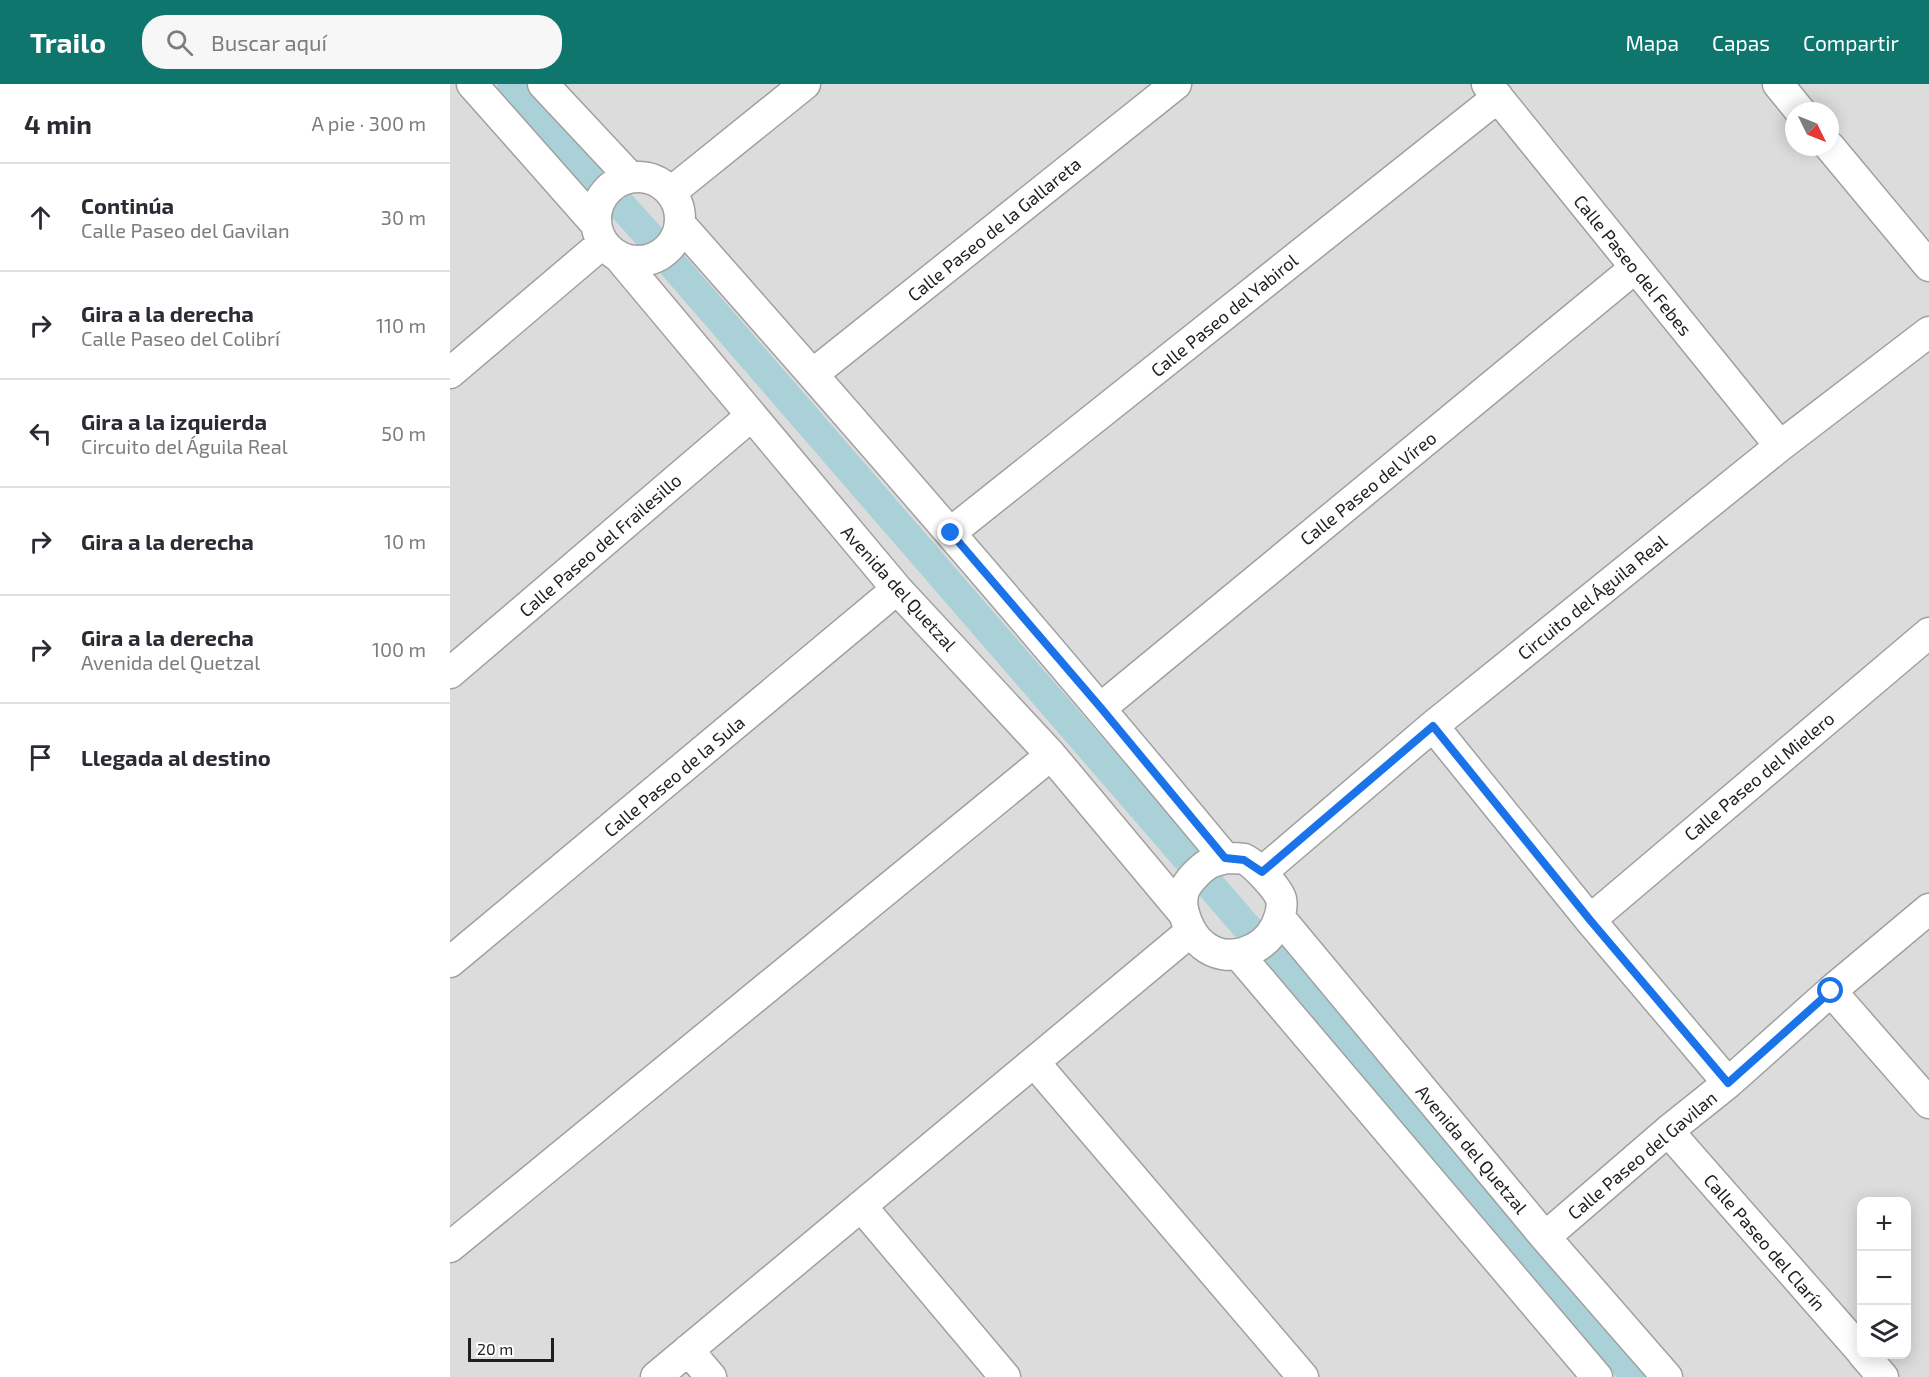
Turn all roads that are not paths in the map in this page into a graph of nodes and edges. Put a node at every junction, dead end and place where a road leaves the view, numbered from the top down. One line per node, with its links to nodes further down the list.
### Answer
1 (472, 84): 12 (street, Avenida del Quetzal)
2 (543, 84): 9 (street)
3 (805, 84): 10 (street)
4 (1176, 84): 17 (street, Calle Paseo de la Gallareta)
5 (1778, 84): 7 (street)
6 (1493, 91): 14 (street, Calle Paseo del Febes); 20 (street, Calle Paseo del Yabirol)
7 (1793, 102)
8 (1837, 156): 13 (street)
9 (630, 177): 10 (street); 12 (street)
10 (671, 192): 11 (street)
11 (680, 224): 12 (street); 17 (street)
12 (602, 230): 16 (street); 18 (street, Avenida del Quetzal)
13 (1929, 266)
14 (1635, 268): 19 (street, Calle Paseo del Febes); 24 (street, Calle Paseo del Víreo)
15 (1929, 332): 19 (street, Circuito del Águila Real)
16 (450, 373)
17 (813, 374): 20 (street)
18 (751, 416): 21 (street, Avenida del Quetzal); 23 (street, Calle Paseo del Frailesillo)
19 (1780, 446): 25 (street, Circuito del Águila Real)
20 (951, 533): 24 (street)
21 (897, 589): 26 (street, Avenida del Quetzal); 34 (street, Calle Paseo de la Sula)
22 (1929, 633): 32 (street, Calle Paseo del Mielero)
23 (450, 673)
24 (1101, 708): 27 (street)
25 (1433, 726): 28 (street, Circuito del Águila Real); 32 (street)
26 (1051, 755): 29 (street, Avenida del Quetzal); 42 (street)
27 (1225, 858): 28 (street); 29 (street)
28 (1262, 872): 31 (street)
29 (1187, 904): 33 (street); 36 (street)
30 (1929, 909): 35 (street, Calle Paseo del Gavilan)
31 (1280, 918): 33 (street); 41 (street, Avenida del Quetzal)
32 (1590, 920): 37 (street)
33 (1239, 955): 50 (street)
34 (450, 962)
35 (1831, 991): 37 (street, Calle Paseo del Gavilan); 38 (street)
36 (1034, 1062): 40 (street); 49 (street)
37 (1728, 1083): 39 (street, Calle Paseo del Gavilan)
38 (1929, 1103)
39 (1668, 1131): 41 (street, Calle Paseo del Gavilan); 43 (street, Calle Paseo del Clarín)
40 (861, 1206): 44 (street); 48 (street)
41 (1545, 1237): 51 (street, Avenida del Quetzal)
42 (450, 1247)
43 (1857, 1347)
44 (688, 1350): 46 (street); 47 (street)
45 (1867, 1359): 52 (street, Calle Paseo del Clarín)
46 (656, 1377)
47 (711, 1377)
48 (1005, 1377)
49 (1303, 1377)
50 (1597, 1377)
51 (1667, 1377)
52 (1883, 1377)

